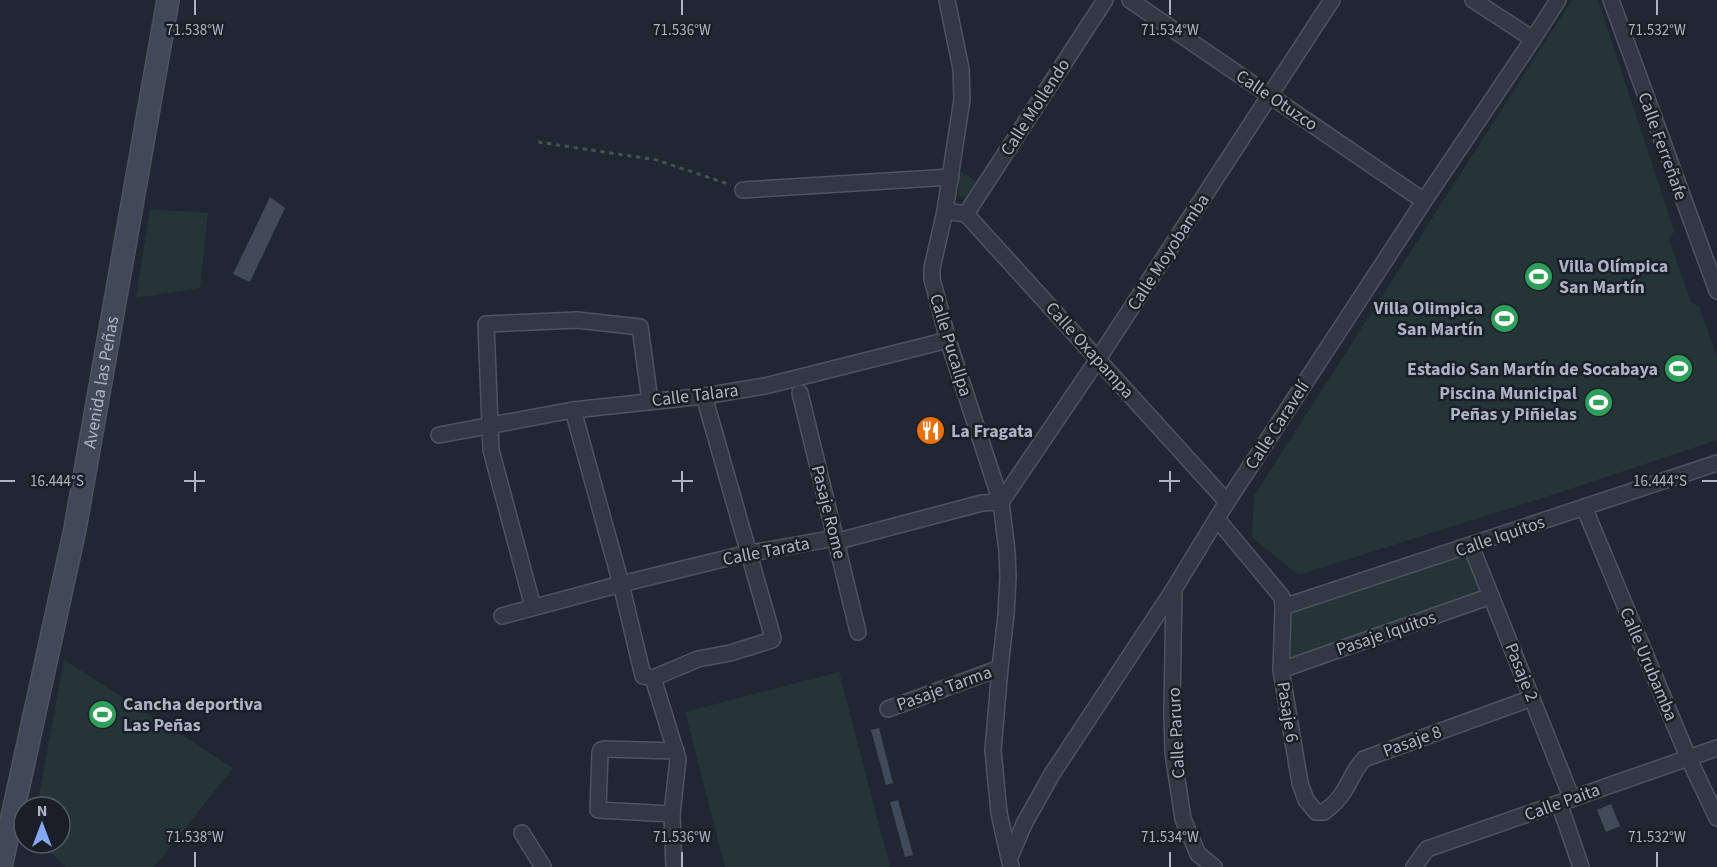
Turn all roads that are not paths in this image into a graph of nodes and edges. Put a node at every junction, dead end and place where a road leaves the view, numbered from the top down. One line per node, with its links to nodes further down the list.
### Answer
1 (168, 0): 55 (street, Avenida las Peñas)
2 (947, 0): 11 (street, Calle Pucallpa)
3 (1105, 0): 15 (street, Calle Mollendo)
4 (1130, 0): 10 (street, Calle Otuzco)
5 (1332, 0): 10 (street, Calle Moyobamba)
6 (1473, 0): 9 (street)
7 (1558, 0): 9 (street, Calle Caravelí)
8 (1611, 0): 16 (street, Calle Ferreñafe)
9 (1533, 39): 13 (street, Calle Caravelí)
10 (1270, 96): 13 (street, Calle Otuzco); 19 (street, Calle Moyobamba)
11 (951, 177): 12 (street); 14 (street, Calle Pucallpa)
12 (744, 190)
13 (1424, 201): 28 (street, Calle Caravelí)
14 (945, 211): 15 (street); 18 (street, Calle Pucallpa)
15 (966, 214): 19 (street, Calle Oxapampa)
16 (1711, 257): 17 (street, Calle Ferreñafe)
17 (1717, 291)
18 (948, 340): 21 (street, Calle Talara); 27 (street, Calle Pucallpa)
19 (1098, 359): 27 (street, Calle Moyobamba); 28 (street, Calle Oxapampa)
20 (800, 393): 31 (street, Pasaje Rome)
21 (704, 396): 22 (street, Calle Talara); 33 (street)
22 (650, 401): 23 (street, Calle Talara); 24 (street)
23 (573, 410): 24 (street, Calle Talara); 34 (street)
24 (489, 425): 25 (street, Calle Talara); 38 (street)
25 (439, 435)
26 (1717, 463): 29 (street, Calle Iquitos)
27 (1001, 502): 31 (street, Calle Tarata); 41 (street, Calle Pucallpa)
28 (1227, 502): 30 (street, Calle Caravelí)
29 (1584, 507): 32 (street, Calle Iquitos); 48 (street, Calle Urubamba)
30 (1217, 519): 35 (street, Calle Caravelí); 37 (street)
31 (835, 538): 33 (street, Calle Tarata); 40 (street, Pasaje Rome)
32 (1471, 546): 36 (street, Pasaje 2); 37 (street, Calle Iquitos)
33 (749, 553): 34 (street, Calle Tarata); 43 (street)
34 (621, 584): 38 (street, Calle Tarata); 43 (street)
35 (1174, 589): 54 (street, Calle Caravelí); 58 (street, Calle Paruro)
36 (1491, 596): 42 (street, Pasaje Iquitos); 44 (street, Pasaje 2)
37 (1283, 607): 42 (street, Pasaje 6)
38 (533, 608): 39 (street, Calle Tarata)
39 (502, 616)
40 (858, 632)
41 (1000, 668): 45 (street, Pasaje Tarma); 54 (street, Calle Pucallpa)
42 (1281, 670): 50 (street, Pasaje 6)
43 (653, 678): 47 (street)
44 (1532, 698): 49 (street, Pasaje 2); 50 (street, Pasaje 8)
45 (888, 709)
46 (1717, 748): 48 (street, Calle Paita)
47 (676, 751): 51 (street); 51 (street)
48 (1688, 757): 49 (street, Calle Paita); 52 (street, Calle Urubamba)
49 (1566, 801): 59 (street, Calle Paita); 60 (street, Pasaje 2)
50 (1316, 812)
51 (672, 814): 57 (street)
52 (1717, 818)
53 (522, 832): 56 (street)
54 (1010, 862)
55 (1, 867)
56 (543, 867)
57 (674, 867)
58 (1214, 867)
59 (1414, 867)
60 (1581, 867)

